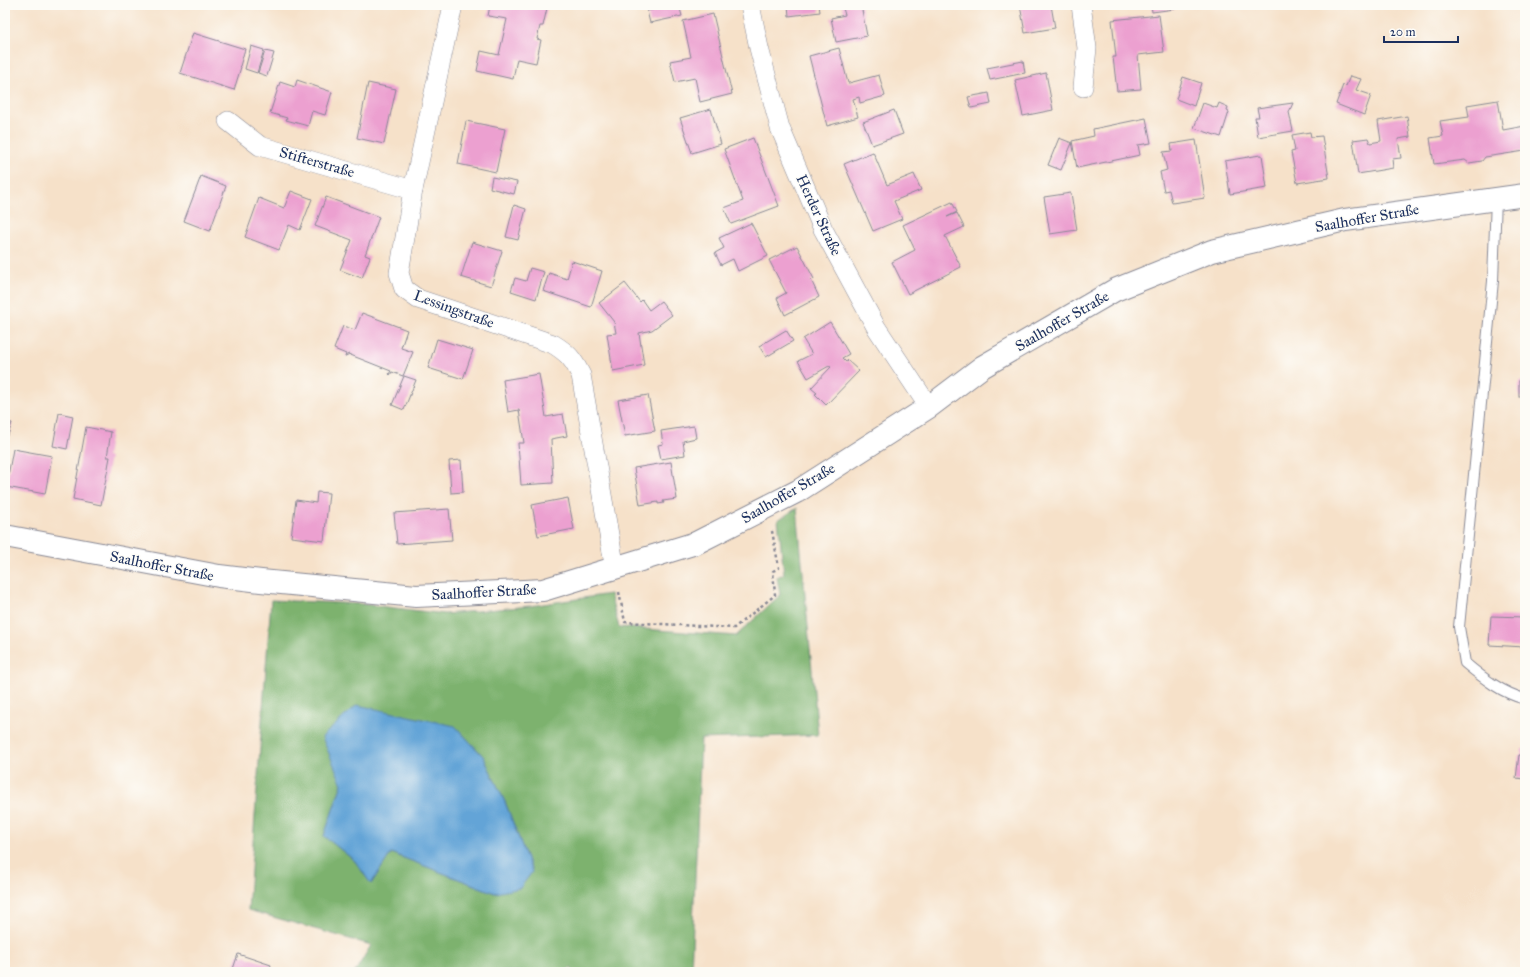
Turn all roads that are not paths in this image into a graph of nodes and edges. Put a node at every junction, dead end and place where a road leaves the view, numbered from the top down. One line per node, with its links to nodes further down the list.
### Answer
1 (453, 5): 6 (street, Lessingstraße)
2 (750, 5): 9 (street, Herder Straße)
3 (1081, 5): 4 (street)
4 (1083, 87)
5 (228, 121): 6 (street, Stifterstraße)
6 (413, 190): 11 (street, Lessingstraße)
7 (1525, 195): 8 (street, Saalhoffer Straße)
8 (1496, 198): 9 (street, Saalhoffer Straße); 12 (lane)
9 (929, 407): 11 (street, Saalhoffer Straße)
10 (5, 536): 11 (street, Saalhoffer Straße)
11 (615, 569)
12 (1525, 699)

